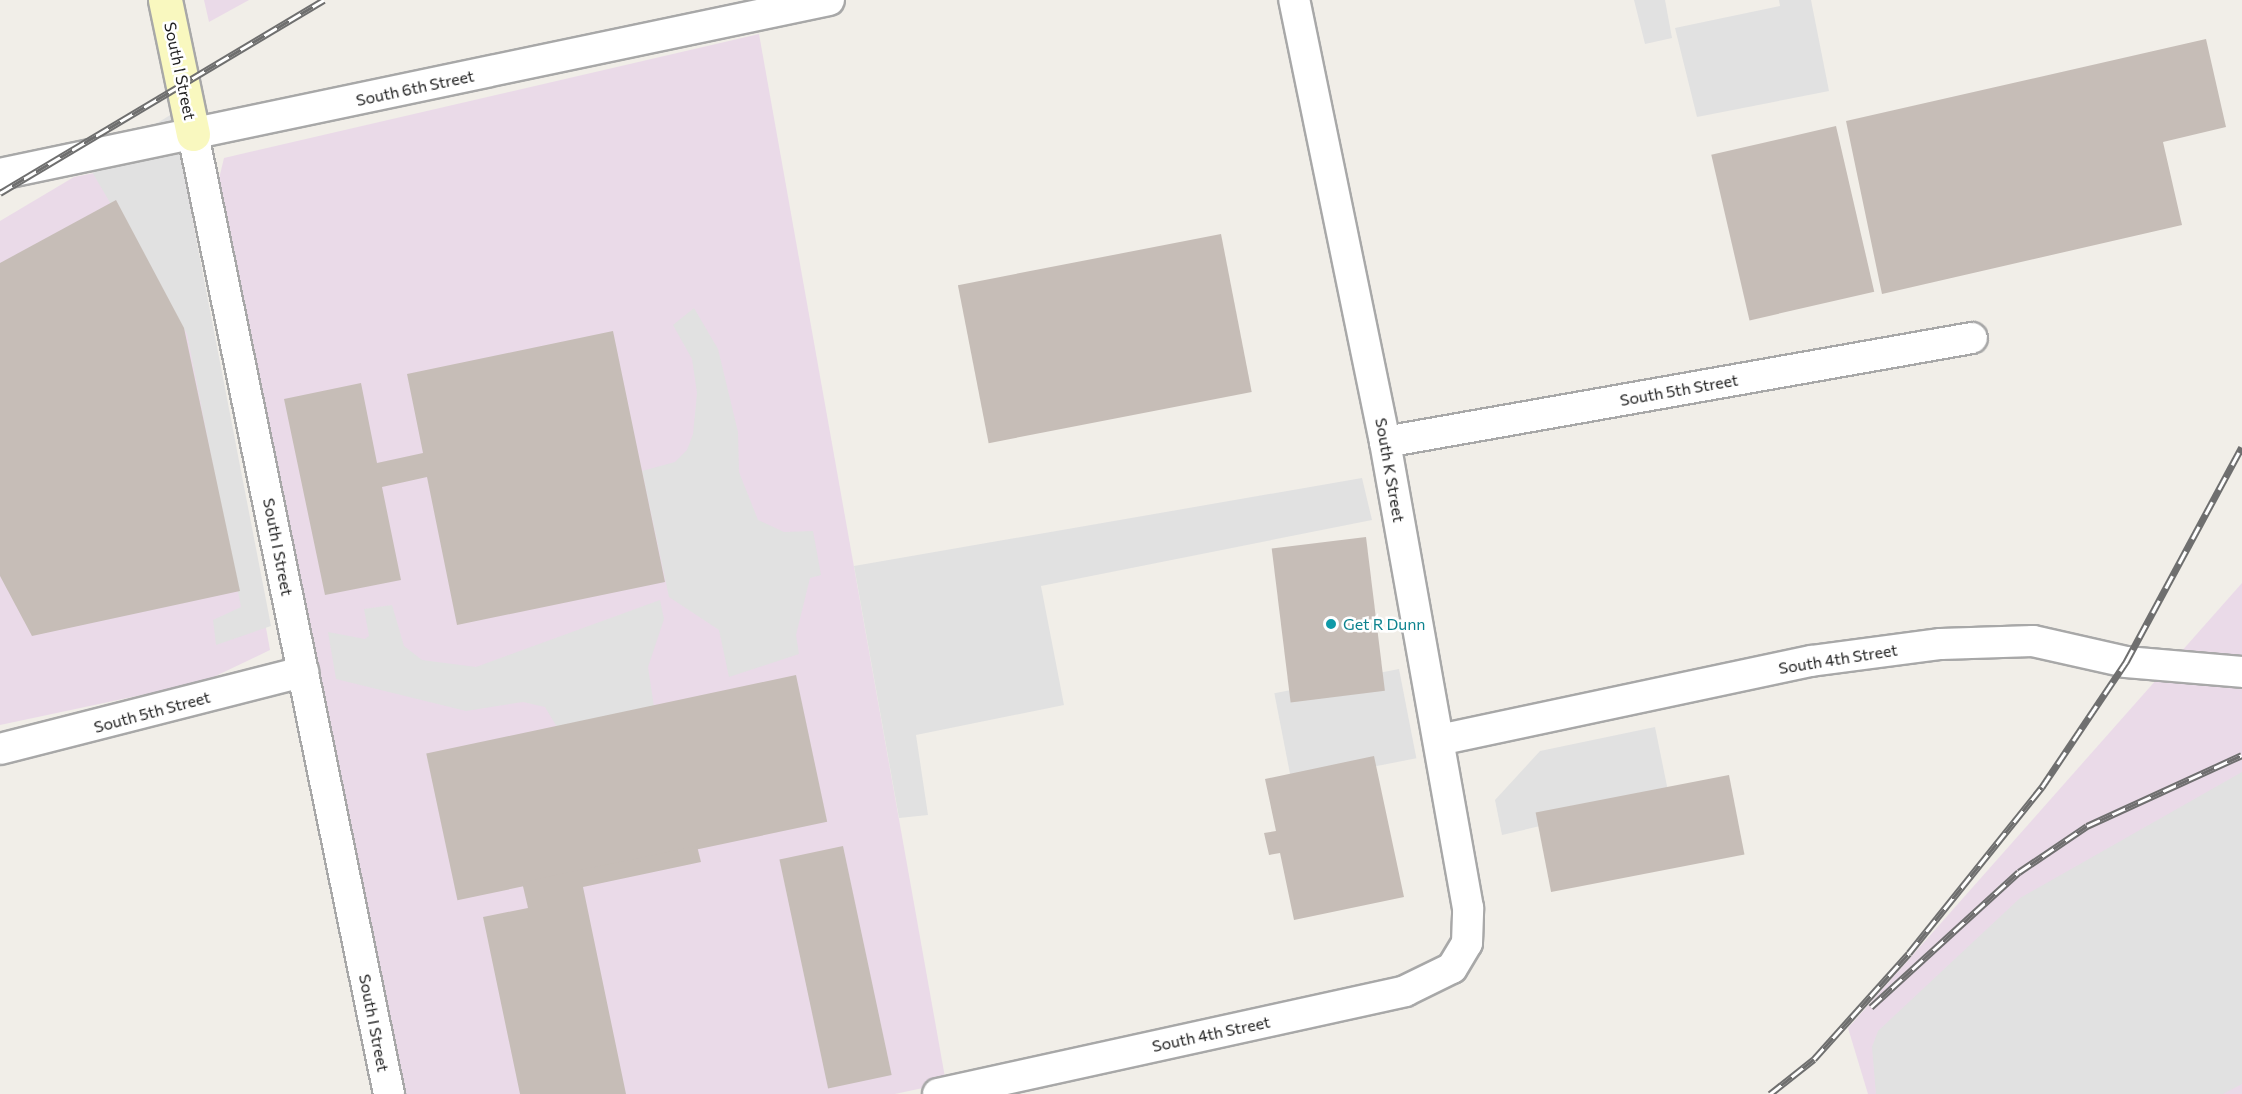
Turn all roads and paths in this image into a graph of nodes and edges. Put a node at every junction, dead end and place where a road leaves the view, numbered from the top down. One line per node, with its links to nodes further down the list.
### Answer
1 (165, 0): 4 (street, South I Street)
2 (829, 0): 4 (street, South 6th Street)
3 (1294, 0): 7 (street, South K Street)
4 (193, 134): 5 (street, South 6th Street); 8 (street, South I Street)
5 (0, 174)
6 (1972, 338): 7 (street, South 5th Street)
7 (1385, 442): 10 (street, South K Street)
8 (303, 672): 11 (street, South 5th Street); 13 (street, South I Street)
9 (2242, 672): 10 (street, South 4th Street)
10 (1438, 740): 12 (street, South K Street)
11 (0, 749)
12 (1467, 943): 14 (street, South 4th Street)
13 (389, 1094)
14 (938, 1094)

